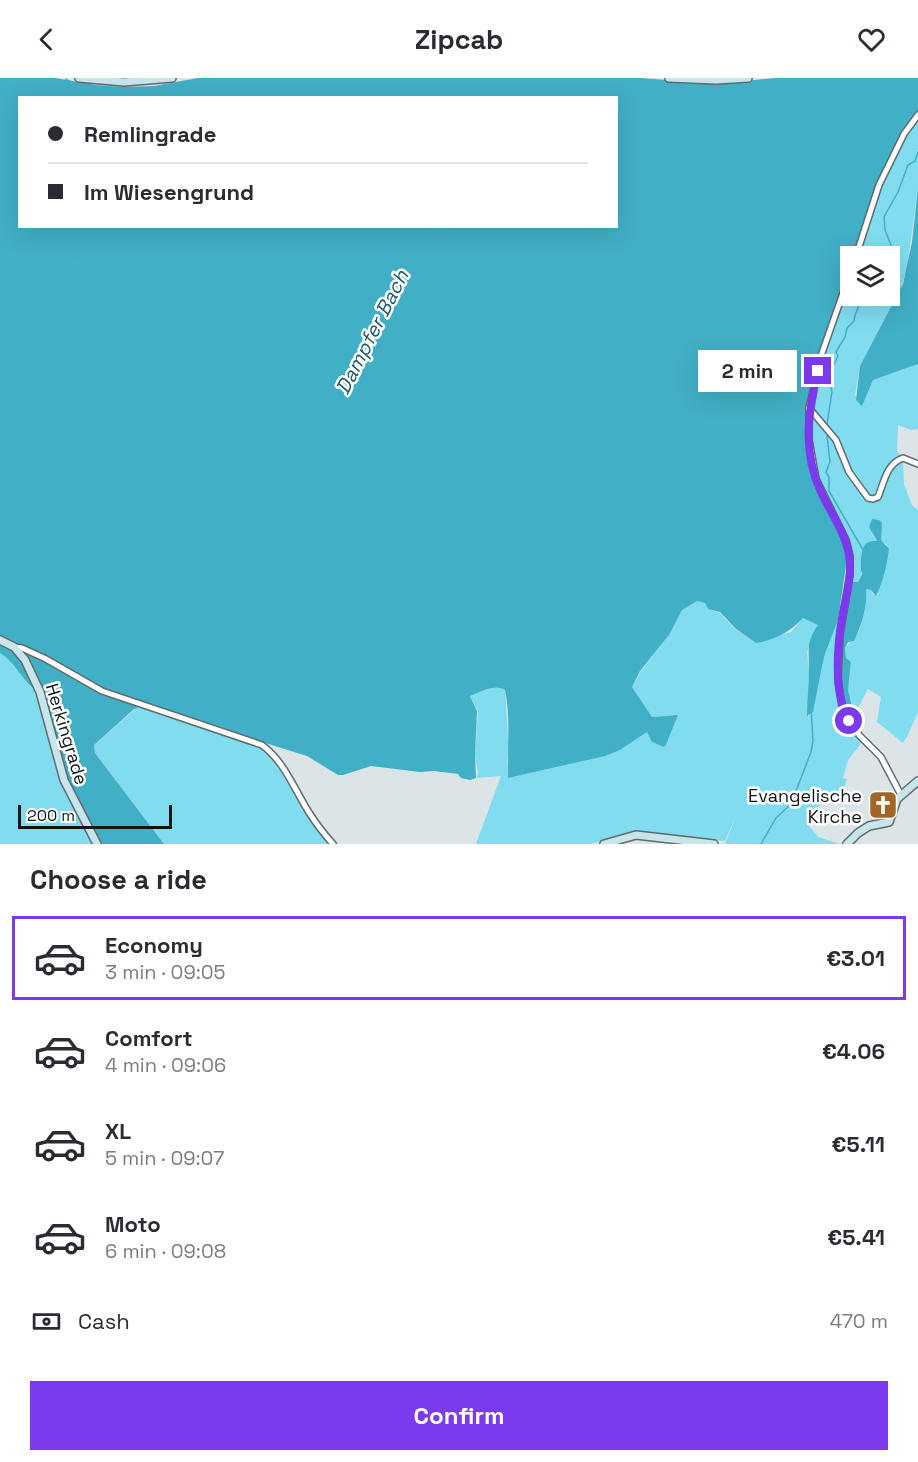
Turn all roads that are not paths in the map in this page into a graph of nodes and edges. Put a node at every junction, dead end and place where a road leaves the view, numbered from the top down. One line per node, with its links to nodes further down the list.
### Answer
1 (79, 78): 2 (main road)
2 (172, 78)
3 (669, 78): 4 (main road)
4 (748, 78)
5 (918, 115): 6 (street)
6 (859, 246)
7 (840, 300): 8 (street)
8 (809, 408): 9 (street); 13 (street)
9 (918, 464)
10 (0, 640): 11 (main road, Herkingrade)
11 (14, 647): 14 (main road, Herkingrade); 15 (street)
12 (918, 781): 13 (main road)
13 (900, 795): 18 (main road)
14 (97, 844)
15 (333, 844)
16 (604, 844): 17 (main road)
17 (714, 844)
18 (846, 844)

